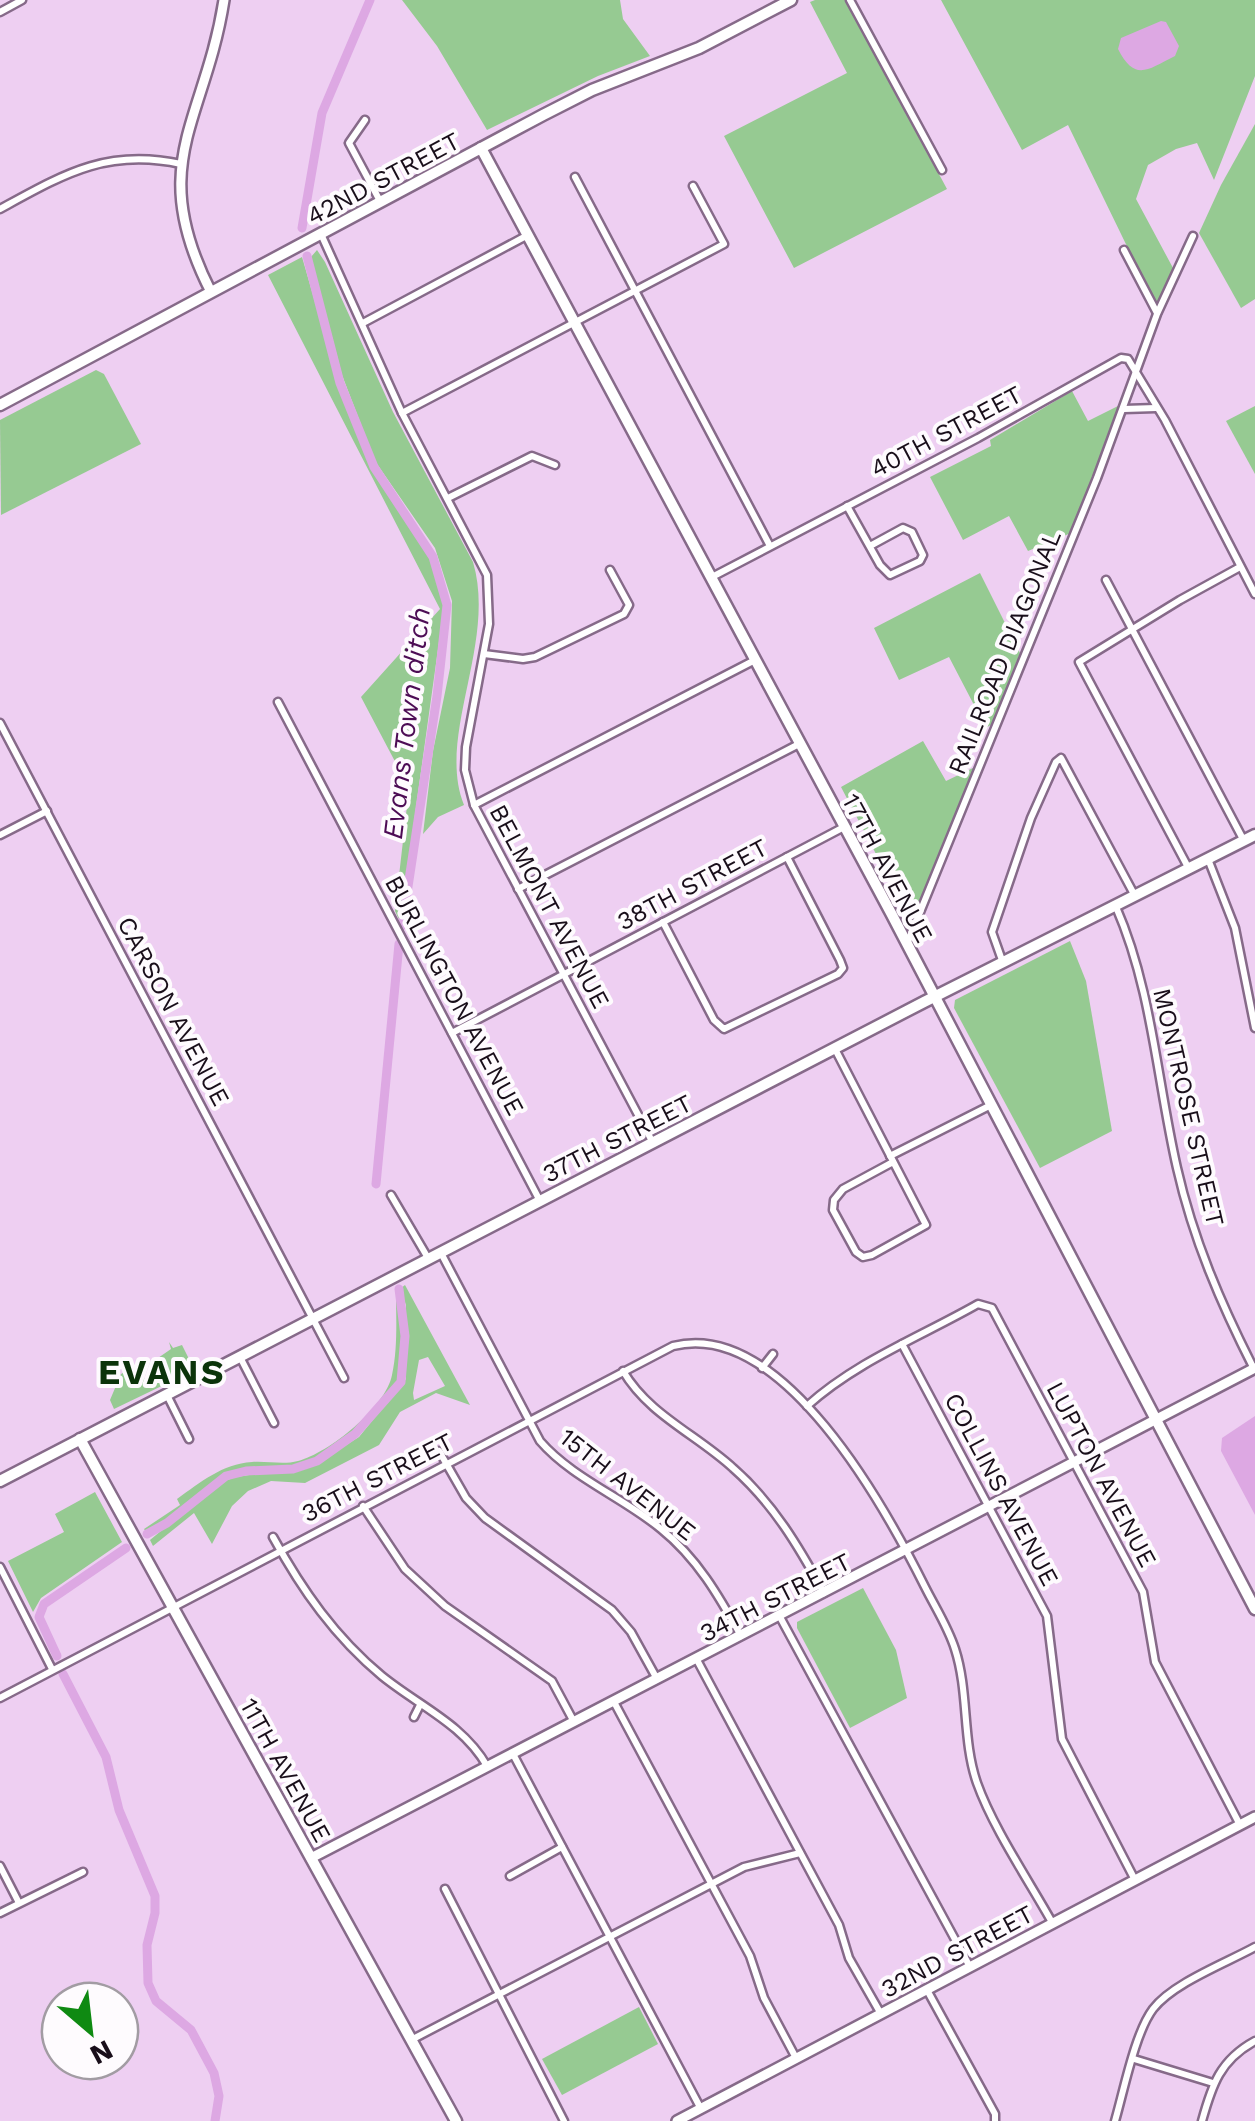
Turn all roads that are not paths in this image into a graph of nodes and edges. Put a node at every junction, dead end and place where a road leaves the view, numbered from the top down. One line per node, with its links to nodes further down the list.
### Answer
1 (22, 0): 5 (street)
2 (224, 0): 8 (street)
3 (791, 0): 7 (main road, 42ND STREET)
4 (850, 0): 9 (street)
5 (0, 12)
6 (365, 120): 12 (street)
7 (481, 148): 12 (main road, 42ND STREET); 15 (main road, 17TH AVENUE)
8 (181, 164): 13 (street); 18 (street)
9 (942, 170)
10 (575, 178): 19 (street)
11 (692, 186): 19 (street)
12 (381, 202): 14 (main road, 42ND STREET)
13 (0, 209)
14 (321, 234): 18 (main road, 42ND STREET); 21 (street, BELMONT AVENUE)
15 (528, 235): 21 (street); 22 (main road, 17TH AVENUE)
16 (1193, 236): 20 (street)
17 (1124, 250): 20 (street)
18 (211, 292): 24 (main road, 42ND STREET)
19 (635, 292): 22 (street); 31 (street)
20 (1157, 314): 23 (street)
21 (363, 323): 27 (street, BELMONT AVENUE)
22 (576, 323): 27 (street); 35 (main road, 17TH AVENUE)
23 (1136, 373): 25 (street); 26 (street, RAILROAD DIAGONAL); 30 (street, 40TH STREET)
24 (0, 405)
25 (1158, 408): 26 (street); 33 (street)
26 (1124, 409): 57 (street, RAILROAD DIAGONAL)
27 (402, 412): 29 (street, BELMONT AVENUE)
28 (555, 465): 29 (street)
29 (448, 498): 39 (street, BELMONT AVENUE)
30 (847, 506): 31 (street, 40TH STREET); 32 (street)
31 (770, 546): 35 (street, 40TH STREET)
32 (870, 546): 32 (street)
33 (1240, 568): 37 (street); 38 (street)
34 (610, 570): 39 (street)
35 (712, 577): 40 (main road, 17TH AVENUE)
36 (1106, 580): 38 (street)
37 (1255, 594)
38 (1133, 628): 49 (street); 52 (street)
39 (484, 654): 44 (street, BELMONT AVENUE)
40 (756, 660): 43 (main road, 17TH AVENUE); 44 (street)
41 (278, 702): 62 (street, BURLINGTON AVENUE)
42 (0, 723): 45 (street, CARSON AVENUE)
43 (800, 743): 46 (main road, 17TH AVENUE); 53 (street)
44 (474, 805): 53 (street, BELMONT AVENUE)
45 (46, 812): 47 (street); 71 (street, CARSON AVENUE)
46 (844, 828): 50 (street, 38TH STREET); 57 (main road, 17TH AVENUE)
47 (0, 835)
48 (1255, 835): 49 (main road, 37TH STREET)
49 (1244, 840): 51 (main road, 37TH STREET)
50 (787, 857): 56 (street, 38TH STREET); 56 (street)
51 (1208, 859): 52 (main road, 37TH STREET); 61 (street)
52 (1189, 869): 54 (main road, 37TH STREET)
53 (518, 889): 59 (street, BELMONT AVENUE)
54 (1136, 896): 55 (main road, 37TH STREET); 58 (street)
55 (1116, 907): 58 (main road, 37TH STREET); 76 (street, MONTROSE STREET)
56 (663, 922): 59 (street, 38TH STREET)
57 (907, 945): 60 (main road, 17TH AVENUE)
58 (1003, 963): 60 (main road, 37TH STREET)
59 (563, 974): 62 (street, 38TH STREET); 65 (street, BELMONT AVENUE)
60 (934, 997): 63 (main road, 37TH STREET); 64 (main road, 17TH AVENUE)
61 (1255, 1028)
62 (452, 1033): 68 (street, BURLINGTON AVENUE)
63 (835, 1050): 65 (main road, 37TH STREET); 66 (street)
64 (991, 1104): 66 (street); 82 (main road, 17TH AVENUE)
65 (653, 1143): 68 (main road, 37TH STREET)
66 (892, 1159): 66 (street)
67 (391, 1194): 70 (street)
68 (540, 1201): 69 (main road, 37TH STREET)
69 (441, 1253): 70 (main road, 37TH STREET); 81 (street, 15TH AVENUE)
70 (428, 1260): 71 (main road, 37TH STREET)
71 (312, 1319): 74 (main road, 37TH STREET); 78 (street, CARSON AVENUE)
72 (902, 1344): 80 (street); 88 (street, LUPTON AVENUE); 91 (street, COLLINS AVENUE)
73 (772, 1354): 75 (street)
74 (240, 1357): 79 (main road, 37TH STREET); 83 (street)
75 (762, 1368): 77 (street, 36TH STREET); 80 (street)
76 (1254, 1368): 82 (street, 34TH STREET)
77 (623, 1371): 81 (street, 36TH STREET); 96 (street)
78 (344, 1378)
79 (167, 1395): 84 (street); 85 (main road, 37TH STREET)
80 (807, 1406): 94 (street)
81 (529, 1420): 87 (street, 36TH STREET); 100 (street, 15TH AVENUE)
82 (1157, 1420): 88 (street, 34TH STREET); 98 (main road, 17TH AVENUE)
83 (274, 1423)
84 (189, 1438)
85 (80, 1439): 89 (main road, 37TH STREET); 97 (main road, 11TH AVENUE)
86 (440, 1451): 87 (street)
87 (446, 1464): 90 (street, 36TH STREET); 103 (street)
88 (1072, 1464): 91 (street, 34TH STREET); 112 (street, LUPTON AVENUE)
89 (0, 1481)
90 (363, 1506): 93 (street, 36TH STREET); 108 (street)
91 (990, 1508): 94 (street, 34TH STREET); 119 (street, COLLINS AVENUE)
92 (272, 1537): 93 (street)
93 (280, 1550): 97 (street, 36TH STREET); 106 (street)
94 (907, 1551): 96 (street, 34TH STREET); 124 (street)
95 (0, 1567): 102 (street)
96 (824, 1594): 99 (street, 34TH STREET)
97 (172, 1606): 102 (street, 36TH STREET); 115 (main road, 11TH AVENUE)
98 (1255, 1609)
99 (780, 1617): 100 (street, 34TH STREET); 127 (street)
100 (742, 1637): 101 (street, 34TH STREET)
101 (697, 1660): 103 (street, 34TH STREET); 114 (street)
102 (52, 1670): 104 (street, 36TH STREET)
103 (658, 1680): 105 (street, 34TH STREET)
104 (0, 1698)
105 (614, 1702): 108 (street, 34TH STREET); 120 (street)
106 (420, 1705): 107 (street); 110 (street)
107 (414, 1717)
108 (574, 1722): 109 (street, 34TH STREET)
109 (513, 1754): 110 (street, 34TH STREET); 113 (street)
110 (488, 1767): 115 (street, 34TH STREET)
111 (1255, 1817): 112 (street, 32ND STREET)
112 (1240, 1825): 119 (street, 32ND STREET)
113 (562, 1847): 118 (street); 125 (street)
114 (800, 1853): 120 (street); 130 (street)
115 (312, 1858): 131 (main road, 11TH AVENUE)
116 (0, 1866): 122 (street)
117 (83, 1872): 122 (street)
118 (510, 1876)
119 (1135, 1880): 124 (street, 32ND STREET)
120 (711, 1884): 125 (street); 133 (street)
121 (444, 1889): 129 (street)
122 (19, 1903): 123 (street)
123 (0, 1913)
124 (1052, 1924): 127 (street, 32ND STREET)
125 (610, 1937): 129 (street); 136 (street)
126 (1255, 1947): 134 (street)
127 (970, 1967): 128 (street, 32ND STREET)
128 (927, 1990): 130 (street, 32ND STREET); 140 (street)
129 (499, 1995): 131 (street); 138 (street)
130 (880, 2014): 133 (street, 32ND STREET)
131 (411, 2040): 137 (main road, 11TH AVENUE)
132 (1255, 2041): 135 (street)
133 (796, 2058): 136 (street, 32ND STREET)
134 (1134, 2058): 135 (street); 141 (street)
135 (1212, 2084): 142 (street)
136 (701, 2109): 139 (street, 32ND STREET)
137 (456, 2121)
138 (564, 2121)
139 (677, 2121)
140 (996, 2121)
141 (1115, 2121)
142 (1202, 2121)

